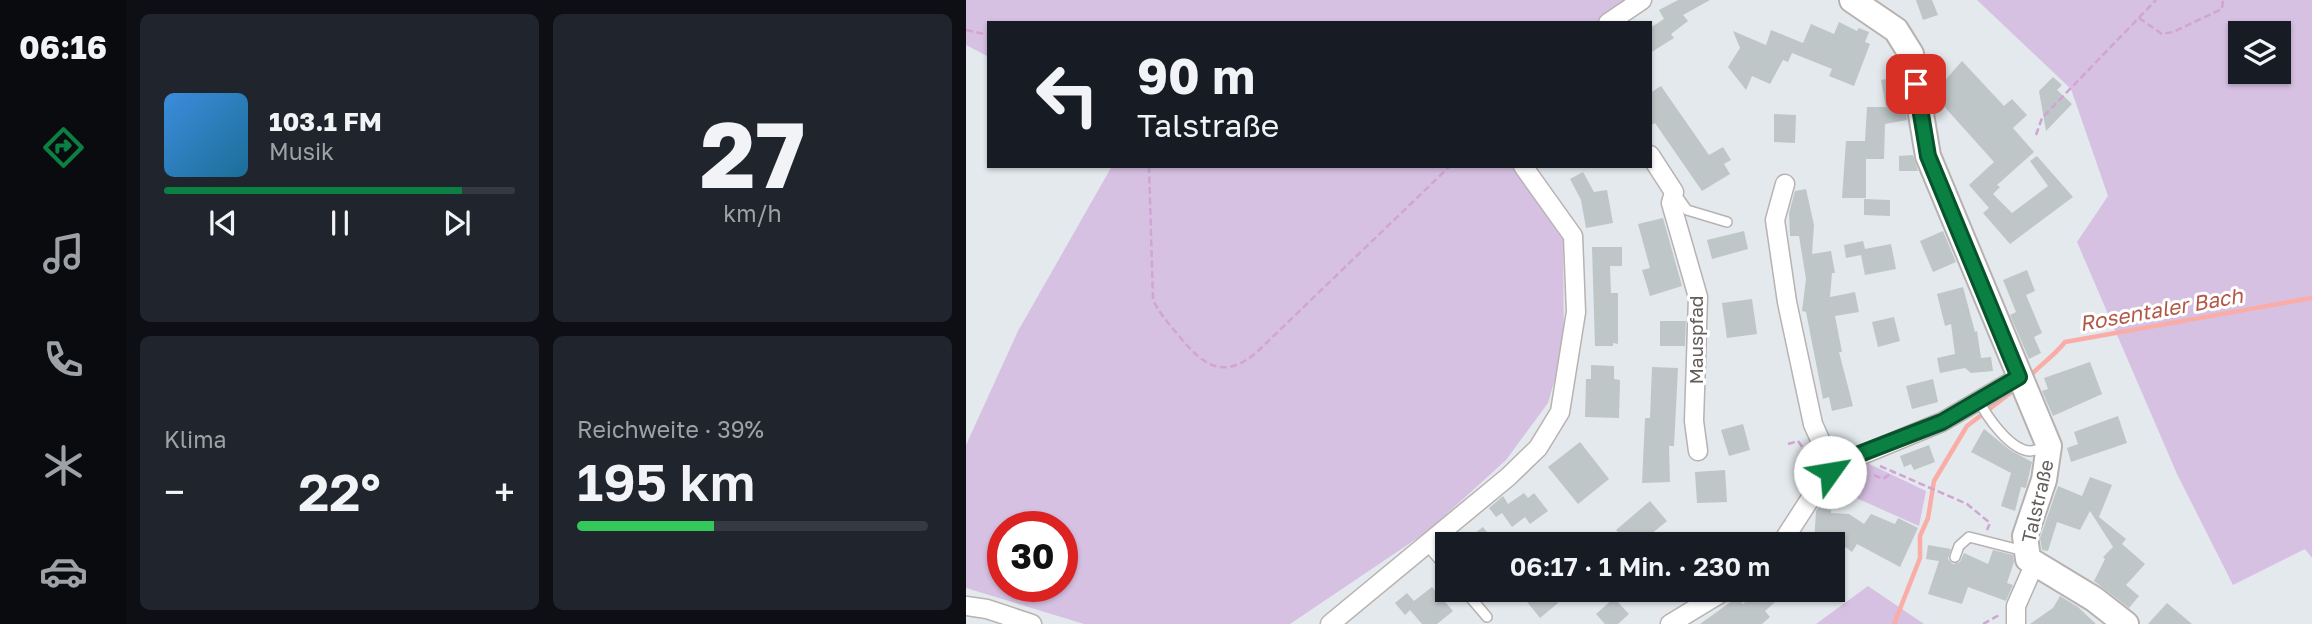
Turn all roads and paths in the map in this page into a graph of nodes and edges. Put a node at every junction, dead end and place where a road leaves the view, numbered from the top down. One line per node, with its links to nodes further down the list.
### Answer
1 (1642, 0): 6 (street)
2 (1852, 0): 17 (main road, Talstraße)
3 (2156, 0): 5 (path)
4 (2222, 0): 5 (path)
5 (2138, 18): 9 (path)
6 (1611, 21)
7 (966, 30): 8 (path)
8 (987, 35)
9 (2036, 135)
10 (1652, 158): 15 (street, Mauspfad)
11 (1149, 168): 12 (path)
12 (1448, 168)
13 (1524, 168): 29 (street)
14 (1785, 184): 24 (street)
15 (1674, 192): 16 (lane); 22 (street, Mauspfad)
16 (1727, 222)
17 (2019, 377): 18 (street); 20 (main road, Talstraße)
18 (1982, 408): 20 (lane); 23 (street)
19 (1788, 444): 21 (path)
20 (2049, 446): 32 (main road, Talstraße)
21 (1804, 449)
22 (1698, 451)
23 (1857, 455): 24 (street); 25 (path)
24 (1840, 464): 27 (street)
25 (1893, 472): 26 (path); 28 (path)
26 (1874, 475)
27 (1789, 532)
28 (1983, 540): 31 (lane); 32 (lane)
29 (1427, 545): 30 (lane); 38 (street)
30 (1435, 555)
31 (1955, 557)
32 (2030, 558): 40 (street); 41 (main road, Talstraße)
33 (1475, 602): 36 (lane)
34 (1706, 602): 39 (street)
35 (966, 606): 37 (street)
36 (1488, 617)
37 (1032, 624)
38 (1330, 624)
39 (1670, 624)
40 (2016, 624)
41 (2126, 624)

